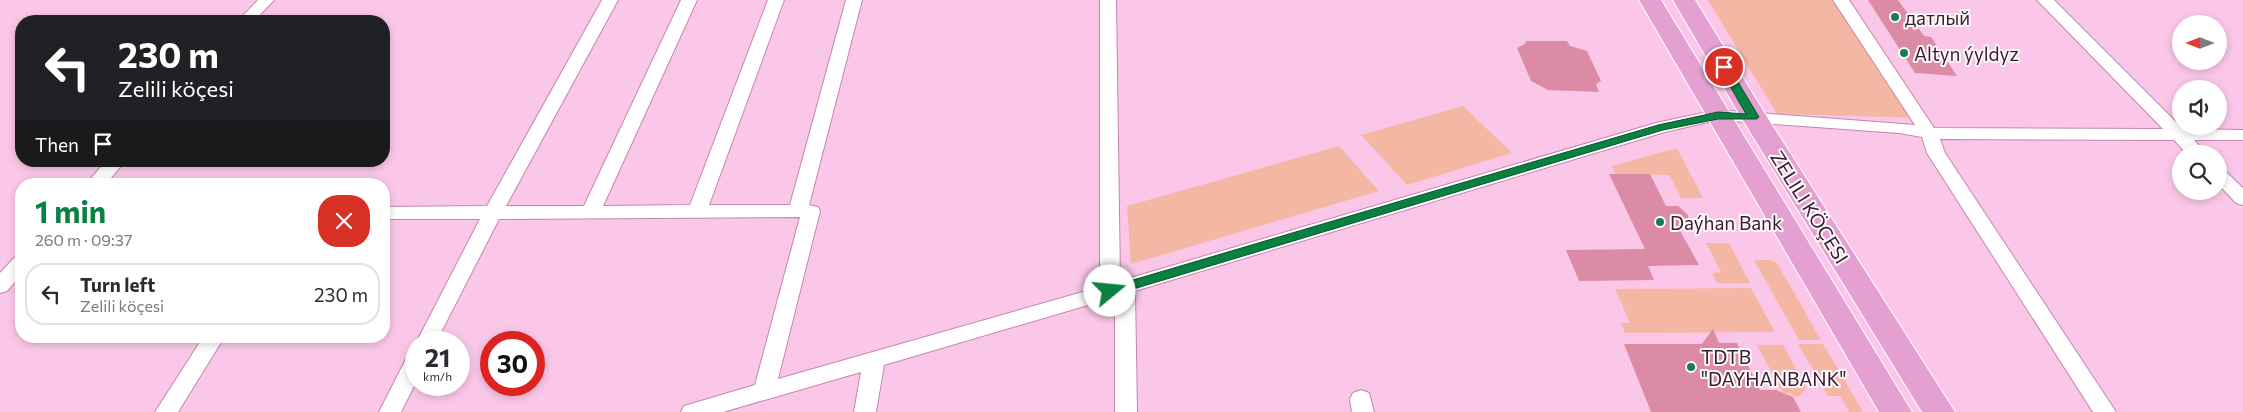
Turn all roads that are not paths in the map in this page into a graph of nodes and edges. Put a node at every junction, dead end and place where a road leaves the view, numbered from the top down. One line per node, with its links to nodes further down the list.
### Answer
1 (266, 0): 11 (street)
2 (610, 0): 28 (street)
3 (689, 0): 25 (street)
4 (776, 0): 26 (street)
5 (854, 0): 27 (street)
6 (1108, 0): 32 (street)
7 (1650, 0): 12 (main road, ZELILI KÖÇESI)
8 (1684, 0): 13 (main road, ZELILI KÖÇESI)
9 (1841, 0): 15 (street)
10 (2045, 0): 14 (street)
11 (252, 15)
12 (1718, 116): 13 (street); 32 (street); 43 (main road, ZELILI KÖÇESI)
13 (1754, 117): 15 (street); 44 (main road, ZELILI KÖÇESI)
14 (2172, 128)
15 (1928, 132): 16 (street); 45 (street)
16 (2172, 134)
17 (2179, 135): 20 (street)
18 (2227, 135): 19 (street)
19 (2243, 135)
20 (2189, 145)
21 (111, 167): 22 (street)
22 (100, 178)
23 (2227, 183): 24 (street)
24 (2243, 199)
25 (591, 211): 26 (street); 28 (street)
26 (697, 211): 27 (street)
27 (798, 211): 37 (street)
28 (493, 212): 29 (street); 33 (street)
29 (390, 213)
30 (15, 270): 31 (street)
31 (0, 286)
32 (1118, 289): 35 (street); 42 (street)
33 (432, 331)
34 (210, 343): 38 (street)
35 (874, 360): 37 (street); 41 (street)
36 (405, 383): 39 (street)
37 (764, 391): 40 (street)
38 (166, 412)
39 (390, 412)
40 (692, 412)
41 (865, 412)
42 (1126, 412)
43 (1896, 412)
44 (1940, 412)
45 (2104, 412)

